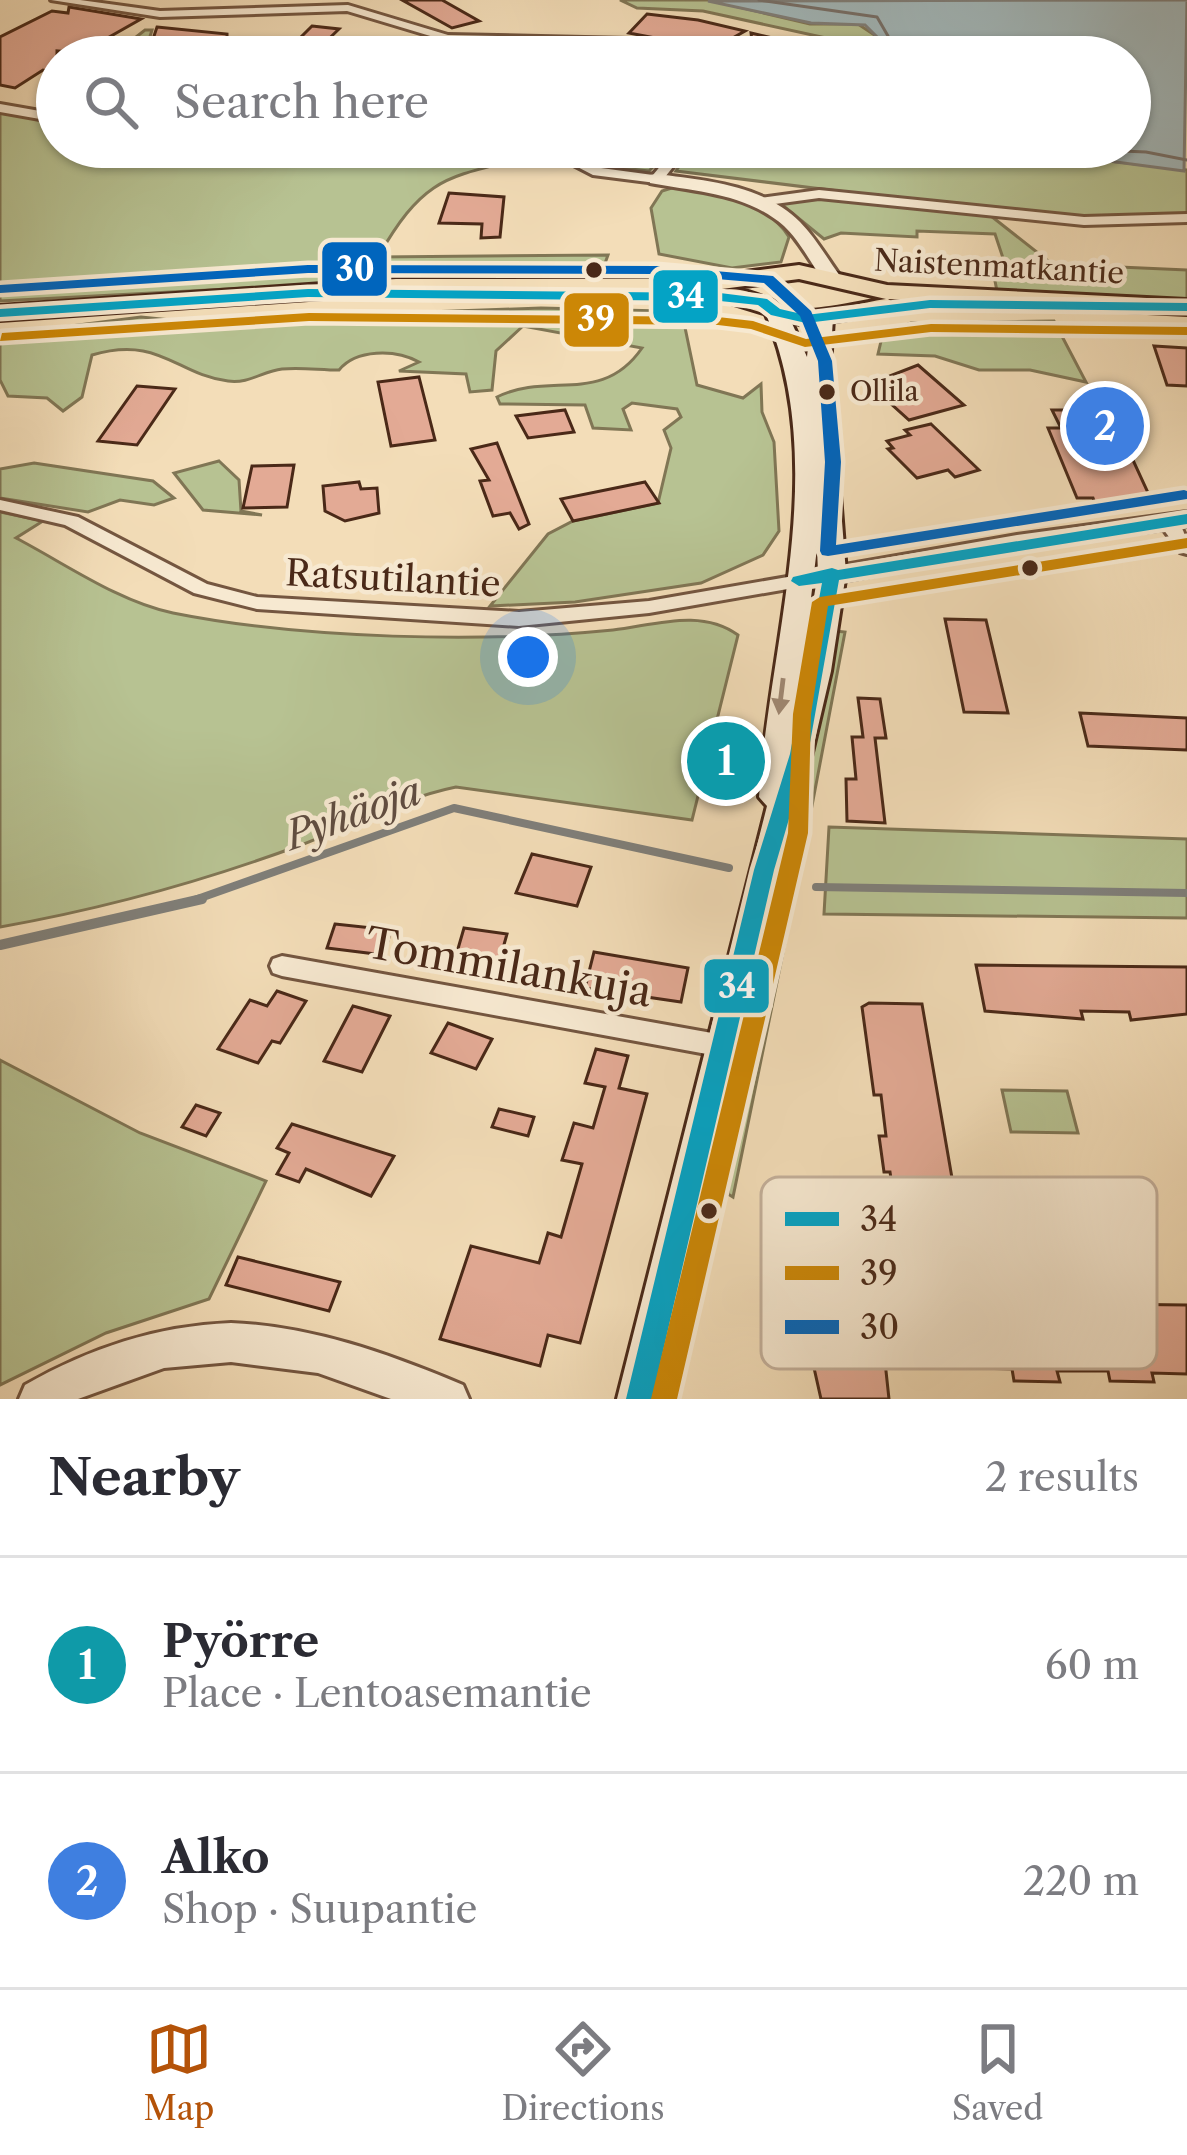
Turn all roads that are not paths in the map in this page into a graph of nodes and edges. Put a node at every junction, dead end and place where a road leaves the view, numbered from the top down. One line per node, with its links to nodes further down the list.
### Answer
1 (56, 0): 2 (street)
2 (349, 4): 3 (street)
3 (441, 36)
4 (0, 108): 5 (street)
5 (36, 114)
6 (590, 168): 8 (street)
7 (665, 168): 8 (street)
8 (656, 179): 9 (street)
9 (760, 202): 10 (street); 11 (street)
10 (1187, 218)
11 (804, 247): 12 (street); 13 (street)
12 (773, 291): 13 (main road); 13 (main road); 15 (main road); 20 (main road)
13 (837, 298): 14 (main road, Naistenmatkantie); 19 (main road)
14 (1187, 307)
15 (0, 313)
16 (0, 505): 20 (street, Ratsutilantie)
17 (1177, 521): 18 (street); 19 (street)
18 (1187, 548)
19 (832, 573): 20 (street); 21 (main road)
20 (799, 580): 21 (main road, one-way to 21)
21 (775, 827): 23 (main road)
22 (282, 965): 23 (street, Tommilankuja)
23 (723, 1046): 26 (main road)
24 (39, 1399): 25 (street)
25 (449, 1399)
26 (639, 1399)

